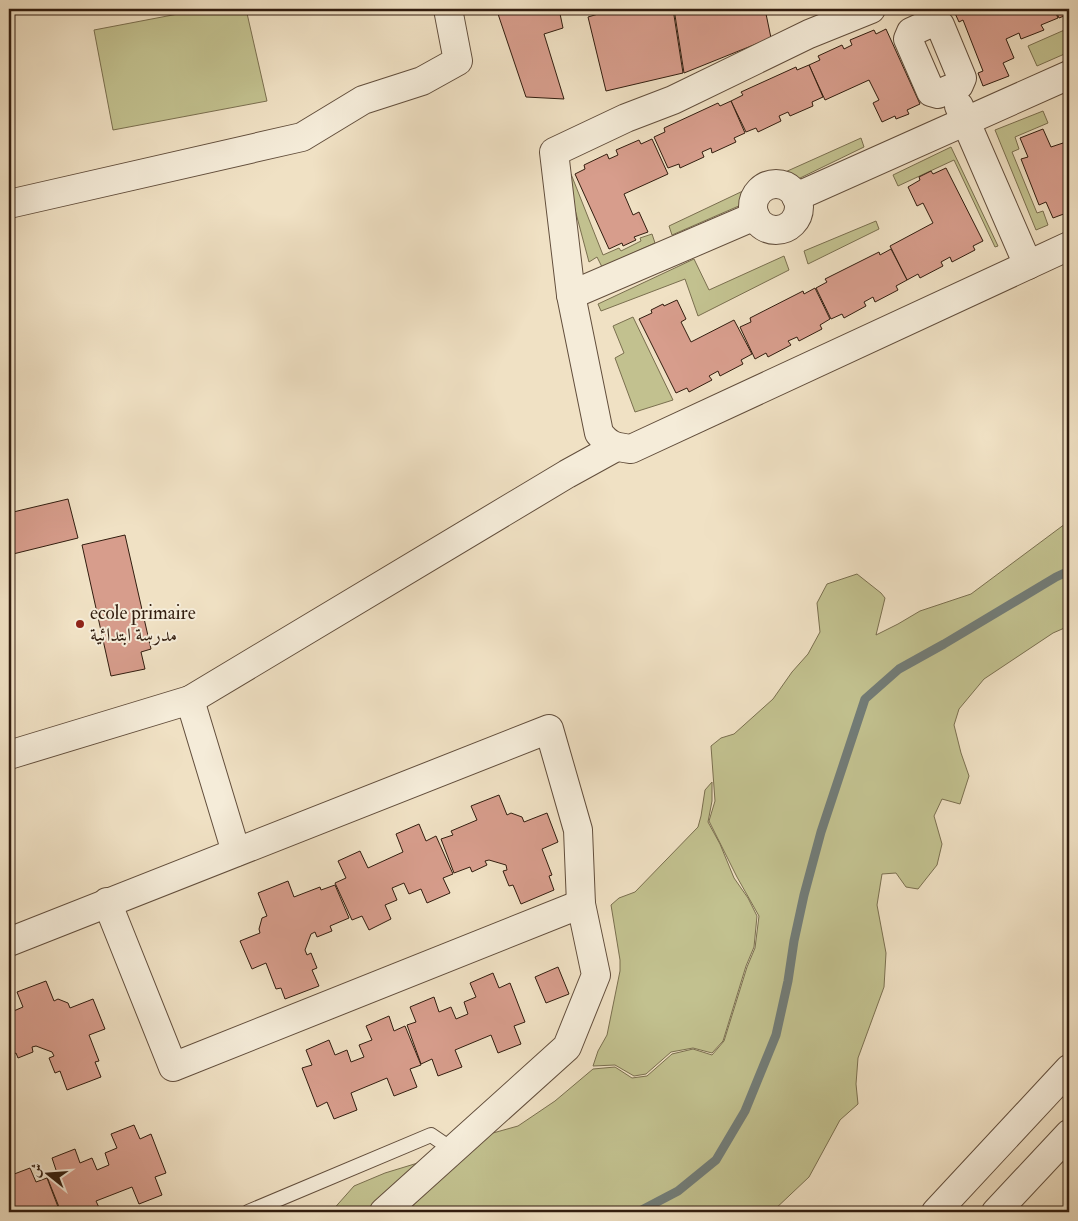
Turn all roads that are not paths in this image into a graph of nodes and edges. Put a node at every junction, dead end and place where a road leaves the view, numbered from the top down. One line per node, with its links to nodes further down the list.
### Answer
1 (448, 9): 6 (street)
2 (871, 9): 9 (street)
3 (1069, 75): 5 (street)
4 (952, 88): 5 (street)
5 (966, 122): 8 (street); 9 (street)
6 (9, 204)
7 (1069, 246): 8 (street)
8 (1028, 265): 10 (street)
9 (571, 295): 10 (street)
10 (616, 447): 11 (street)
11 (190, 700): 12 (street); 13 (street)
12 (9, 755)
13 (236, 852): 14 (street); 15 (street)
14 (108, 902): 15 (street); 16 (street)
15 (580, 904): 19 (street)
16 (9, 942)
17 (1069, 1069): 22 (street)
18 (1069, 1134): 23 (street)
19 (453, 1150): 20 (lane); 21 (street)
20 (248, 1212)
21 (384, 1212)
22 (936, 1212)
23 (996, 1212)

